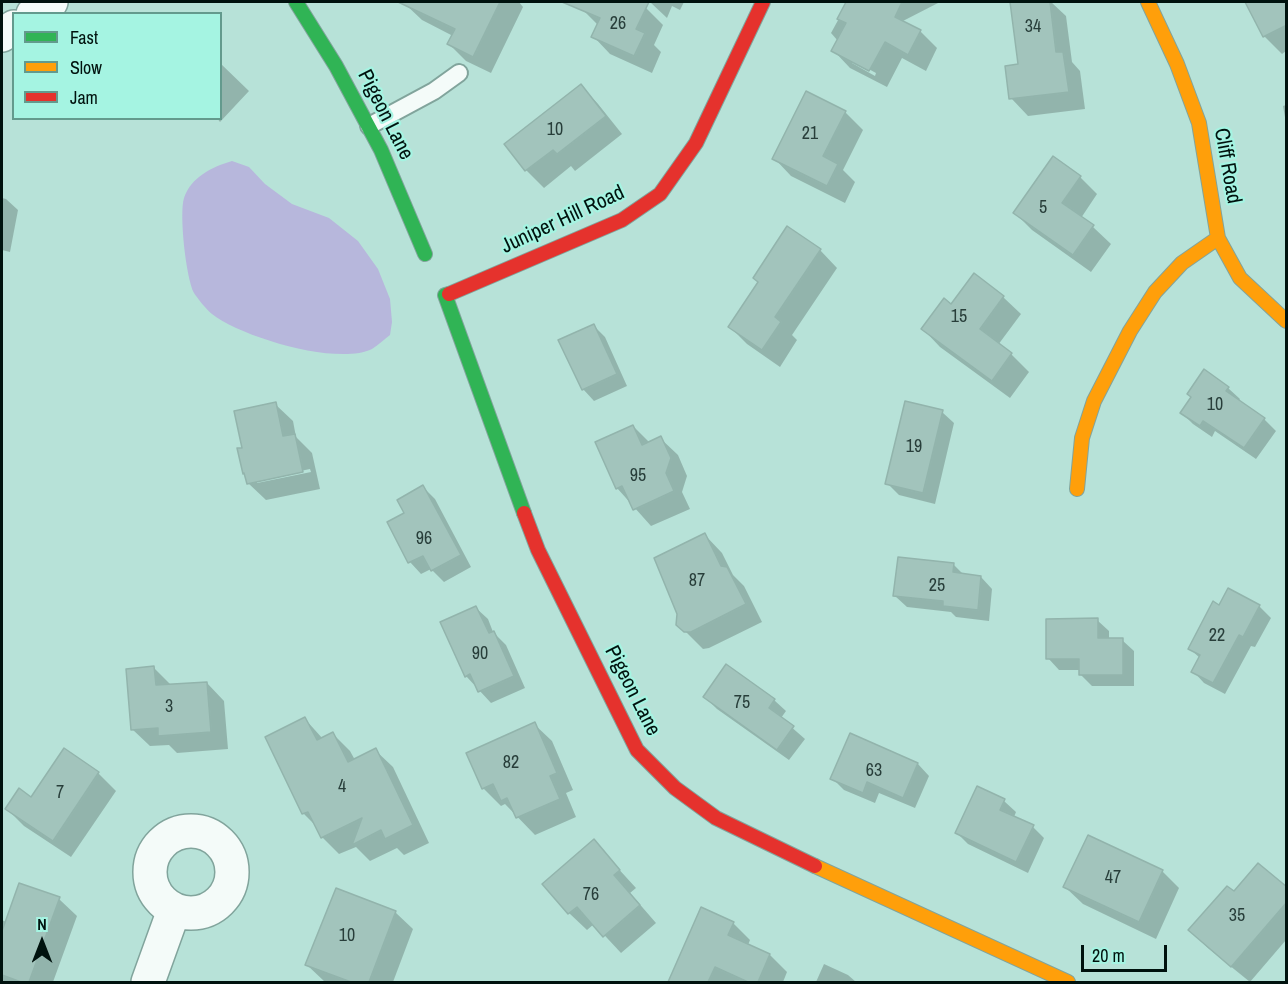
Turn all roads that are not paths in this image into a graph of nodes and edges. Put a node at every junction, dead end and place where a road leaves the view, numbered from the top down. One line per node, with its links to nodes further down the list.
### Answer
1 (51, 2): 5 (street)
2 (296, 2): 7 (street, Pigeon Lane)
3 (763, 2): 10 (street, Juniper Hill Road)
4 (1148, 2): 8 (street, Cliff Road)
5 (36, 12)
6 (459, 73): 7 (lane)
7 (369, 126): 9 (street, Pigeon Lane)
8 (1218, 238): 11 (street, Cliff Road); 12 (street)
9 (425, 254)
10 (445, 295): 15 (street, Pigeon Lane)
11 (1287, 321)
12 (1077, 489)
13 (174, 910): 14 (street)
14 (148, 982)
15 (1068, 982)

